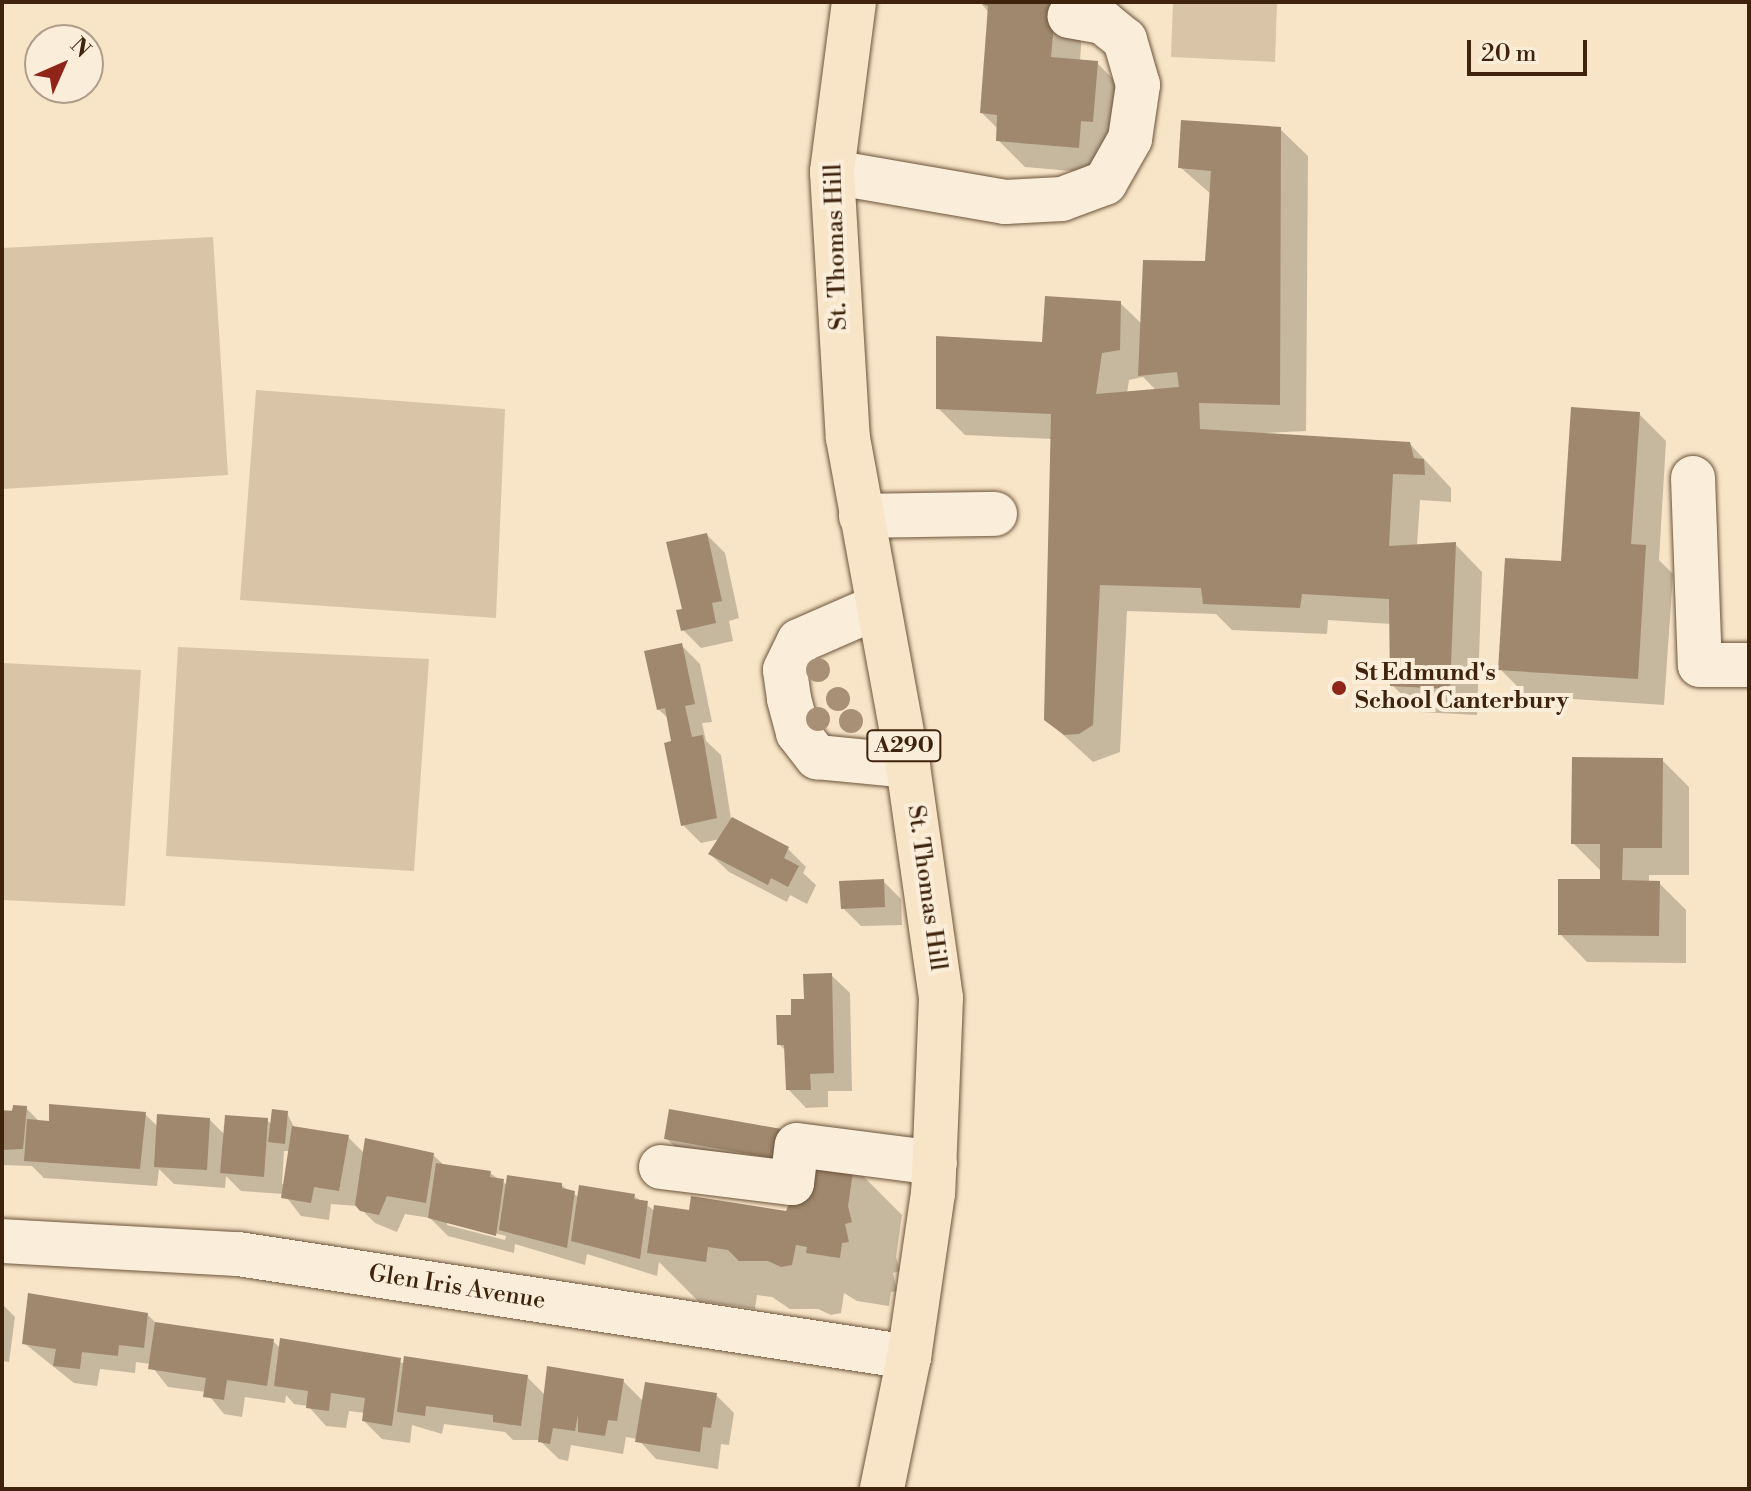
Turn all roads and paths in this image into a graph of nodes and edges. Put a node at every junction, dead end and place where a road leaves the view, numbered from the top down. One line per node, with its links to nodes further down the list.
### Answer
1 (854, 2): 3 (main road, St. Thomas Hill / A290)
2 (1070, 16): 3 (street)
3 (832, 172): 6 (main road, St. Thomas Hill / A290)
4 (1693, 478): 8 (street)
5 (995, 514): 6 (street)
6 (861, 516): 7 (main road, St. Thomas Hill / A290)
7 (877, 607): 9 (main road, St. Thomas Hill / A290); 9 (street)
8 (1749, 665)
9 (908, 766): 10 (main road, St. Thomas Hill / A290)
10 (935, 1163): 11 (street); 13 (main road, St. Thomas Hill / A290)
11 (661, 1167)
12 (2, 1241): 13 (street, Glen Iris Avenue)
13 (909, 1357): 14 (main road, St. Thomas Hill / A290)
14 (882, 1489)

